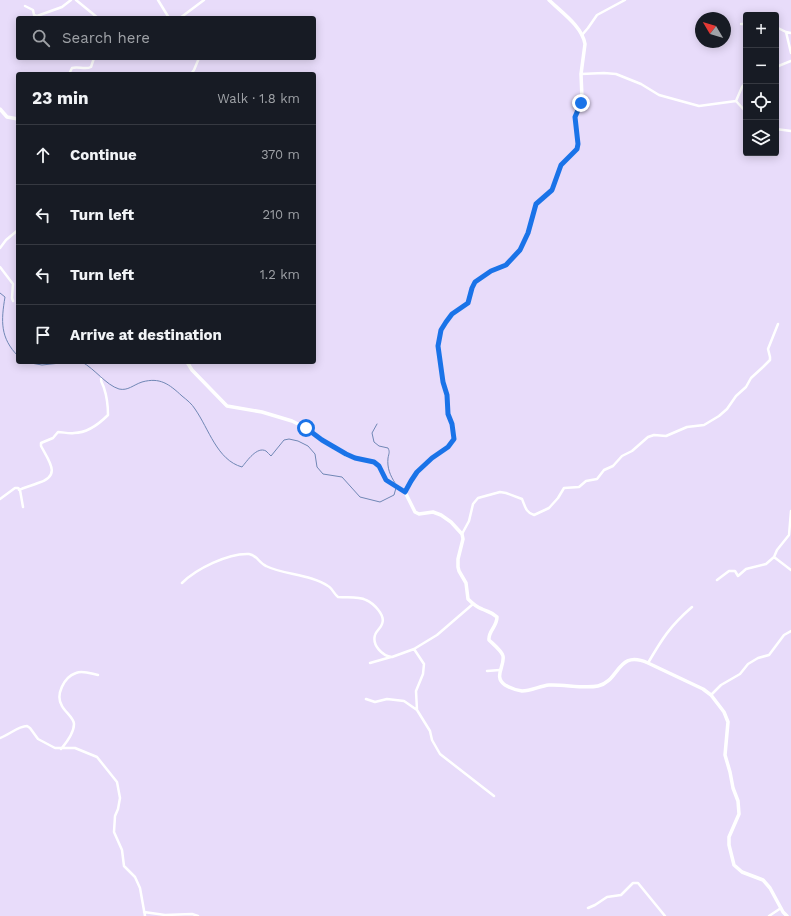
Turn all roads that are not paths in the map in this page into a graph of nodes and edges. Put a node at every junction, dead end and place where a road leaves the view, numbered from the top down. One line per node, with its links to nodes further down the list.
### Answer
1 (71, 0): 7 (street)
2 (75, 0): 8 (street)
3 (158, 0): 9 (street)
4 (204, 0): 10 (street)
5 (549, 0): 14 (main road)
6 (625, 0): 14 (street)
7 (25, 6)
8 (95, 16)
9 (168, 16)
10 (183, 16)
11 (779, 28): 12 (street)
12 (786, 32): 13 (street); 15 (street)
13 (791, 33)
14 (582, 35): 22 (main road)
15 (791, 54)
16 (93, 60): 20 (street)
17 (198, 60): 21 (street)
18 (791, 61): 19 (street)
19 (779, 66)
20 (70, 72)
21 (192, 72)
22 (581, 74): 24 (street); 38 (main road)
23 (745, 84): 24 (street)
24 (736, 101): 26 (street)
25 (0, 108): 27 (main road)
26 (743, 109)
27 (16, 119)
28 (779, 129): 29 (street)
29 (791, 130)
30 (16, 232): 31 (street)
31 (0, 248)
32 (0, 267): 33 (street)
33 (13, 301)
34 (778, 324): 42 (street)
35 (189, 364): 38 (main road)
36 (101, 379): 37 (street)
37 (19, 490): 39 (street); 40 (street)
38 (405, 492): 42 (main road)
39 (0, 499)
40 (23, 507)
41 (791, 511): 43 (street)
42 (462, 534): 47 (main road)
43 (774, 557): 44 (street); 45 (street)
44 (791, 570)
45 (717, 580)
46 (182, 583): 51 (street)
47 (473, 604): 50 (street); 55 (main road)
48 (692, 607): 53 (street)
49 (791, 631): 57 (street)
50 (414, 649): 51 (street); 59 (street)
51 (392, 657): 52 (street)
52 (370, 663)
53 (648, 663): 55 (main road); 57 (main road)
54 (487, 670): 55 (street)
55 (500, 670)
56 (98, 675): 61 (street)
57 (711, 695): 65 (main road)
58 (366, 699): 59 (street)
59 (417, 710): 62 (street)
60 (0, 738): 61 (street)
61 (60, 749): 64 (street)
62 (494, 796)
63 (588, 908): 68 (street)
64 (144, 912): 66 (street); 67 (street)
65 (781, 912): 69 (street); 70 (main road)
66 (145, 916)
67 (198, 916)
68 (665, 916)
69 (768, 916)
70 (788, 916)

